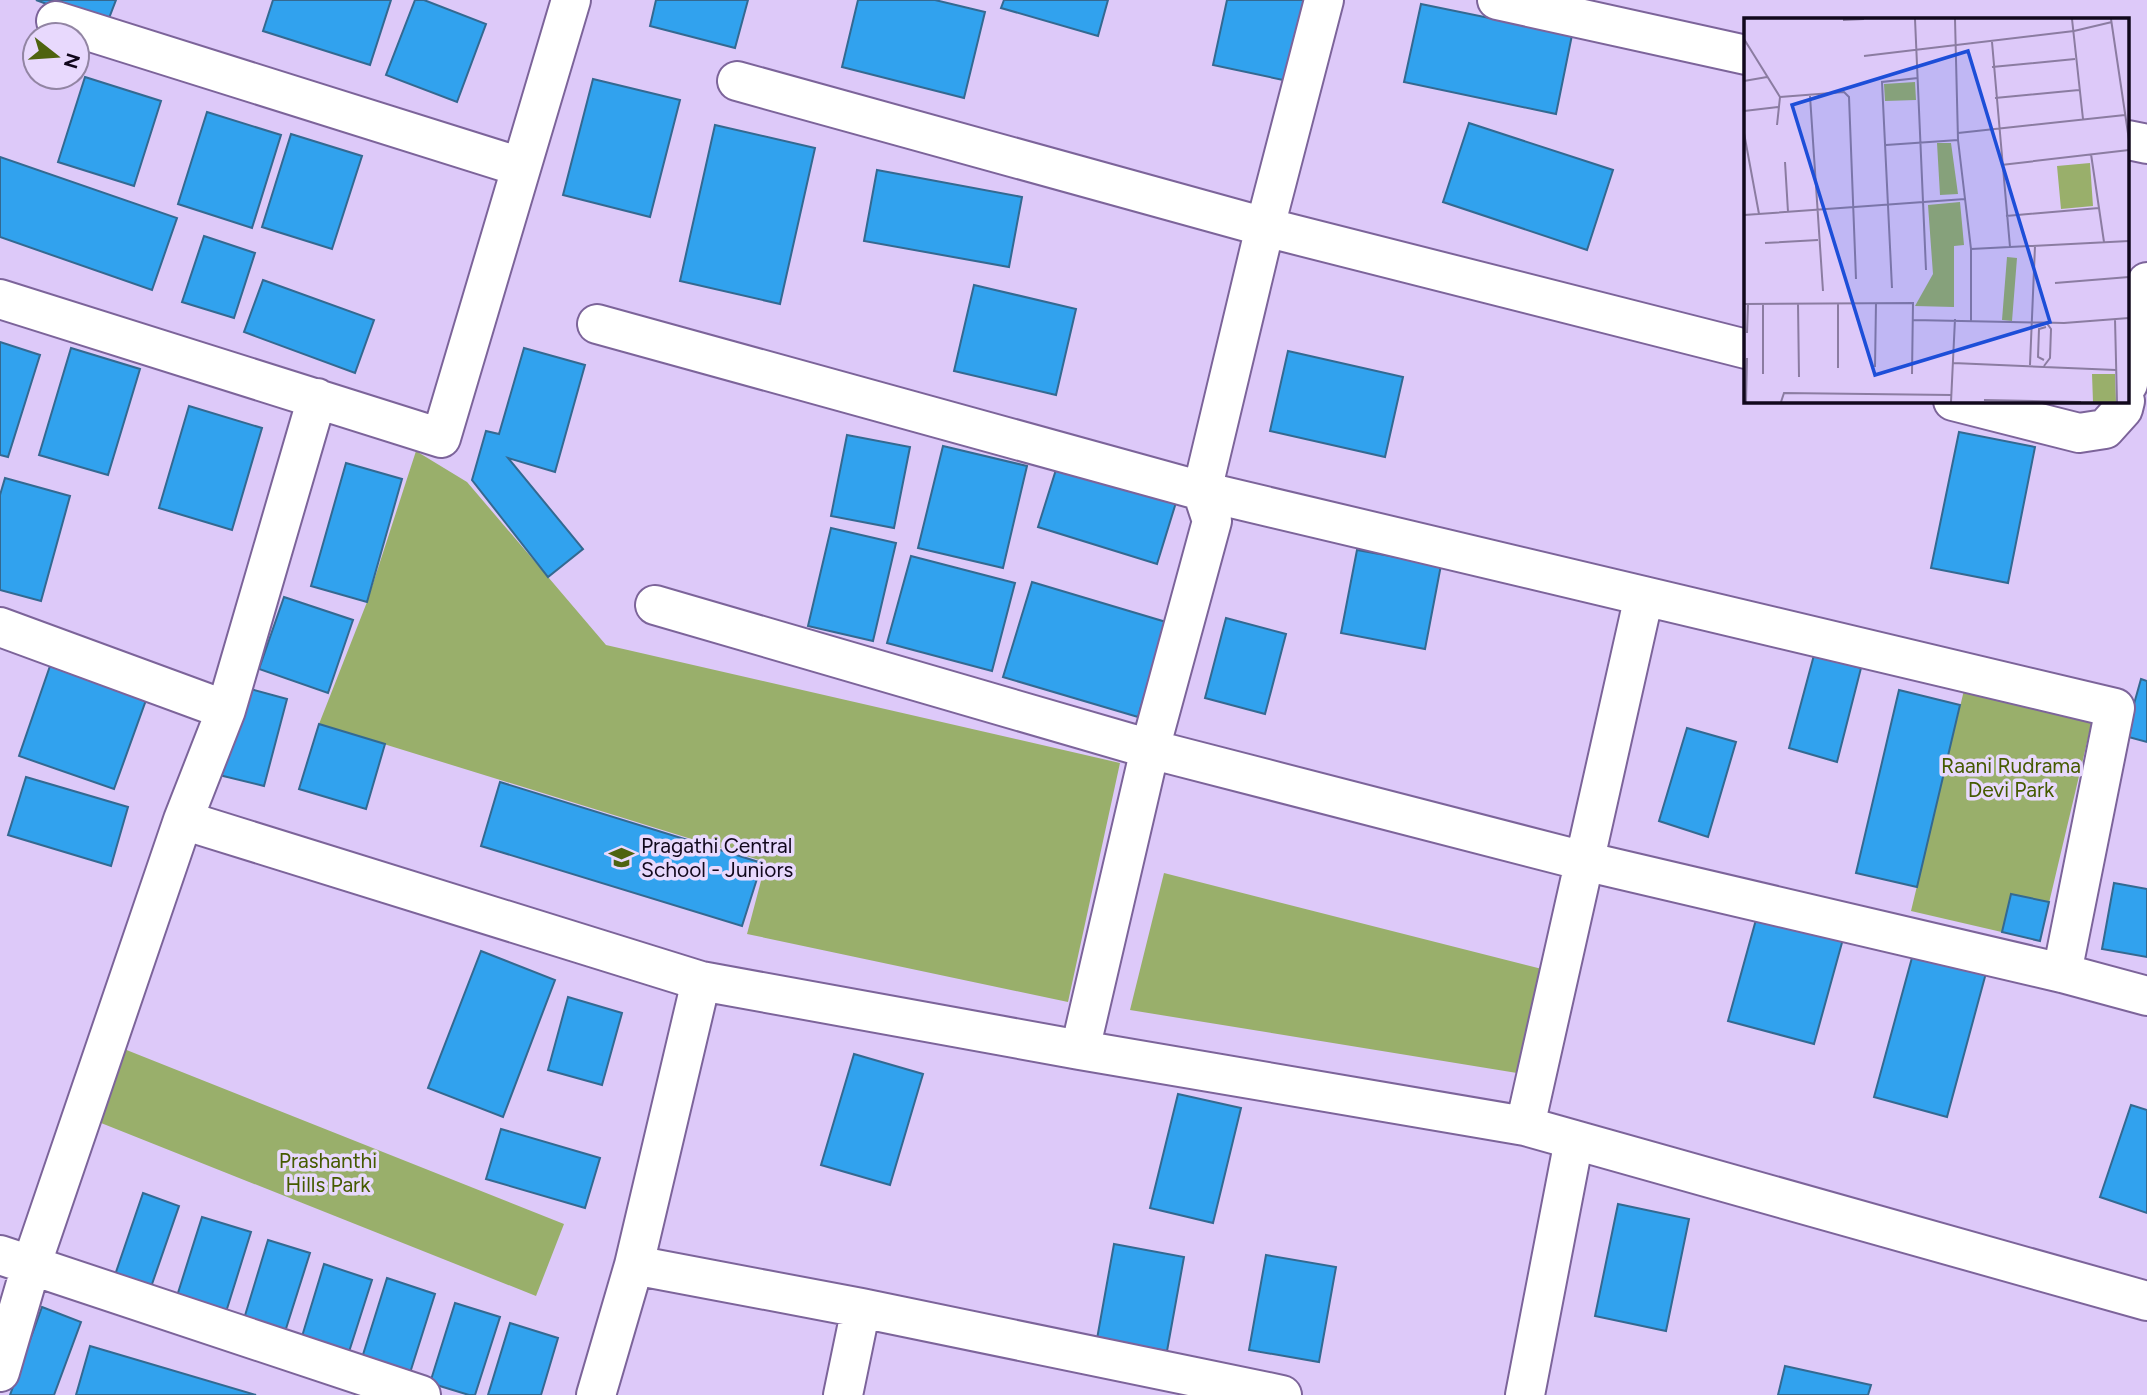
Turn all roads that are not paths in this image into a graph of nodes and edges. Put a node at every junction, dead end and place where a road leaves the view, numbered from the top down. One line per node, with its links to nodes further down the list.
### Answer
1 (571, 0): 7 (street)
2 (1324, 0): 8 (street)
3 (1497, 0): 5 (street)
4 (91, 32): 7 (street)
5 (1744, 55)
6 (737, 81): 8 (street)
7 (521, 167): 14 (street)
8 (1265, 227): 12 (street); 17 (street)
9 (2147, 282): 13 (street)
10 (0, 299): 14 (street)
11 (597, 324): 17 (street)
12 (1744, 348)
13 (2130, 373)
14 (317, 398): 21 (street)
15 (1957, 402): 16 (street)
16 (2125, 402)
17 (1202, 491): 18 (street); 22 (street)
18 (1644, 596): 24 (street); 25 (street)
19 (654, 605): 22 (street)
20 (0, 627): 21 (street)
21 (226, 710): 23 (street)
22 (1150, 749): 24 (street); 28 (street)
23 (183, 820): 26 (street); 31 (street)
24 (1584, 861): 25 (street); 29 (street)
25 (2062, 973): 27 (street)
26 (701, 981): 28 (street); 32 (street)
27 (2147, 996)
28 (1080, 1050): 29 (street)
29 (1525, 1126): 30 (street)
30 (1574, 1140): 33 (street); 41 (street)
31 (15, 1260): 35 (street); 37 (street)
32 (634, 1265): 34 (street); 38 (street)
33 (2147, 1301)
34 (861, 1308): 36 (street); 39 (street)
35 (1, 1363)
36 (1242, 1391): 40 (street)
37 (421, 1395)
38 (596, 1395)
39 (843, 1395)
40 (1282, 1395)
41 (1525, 1395)

